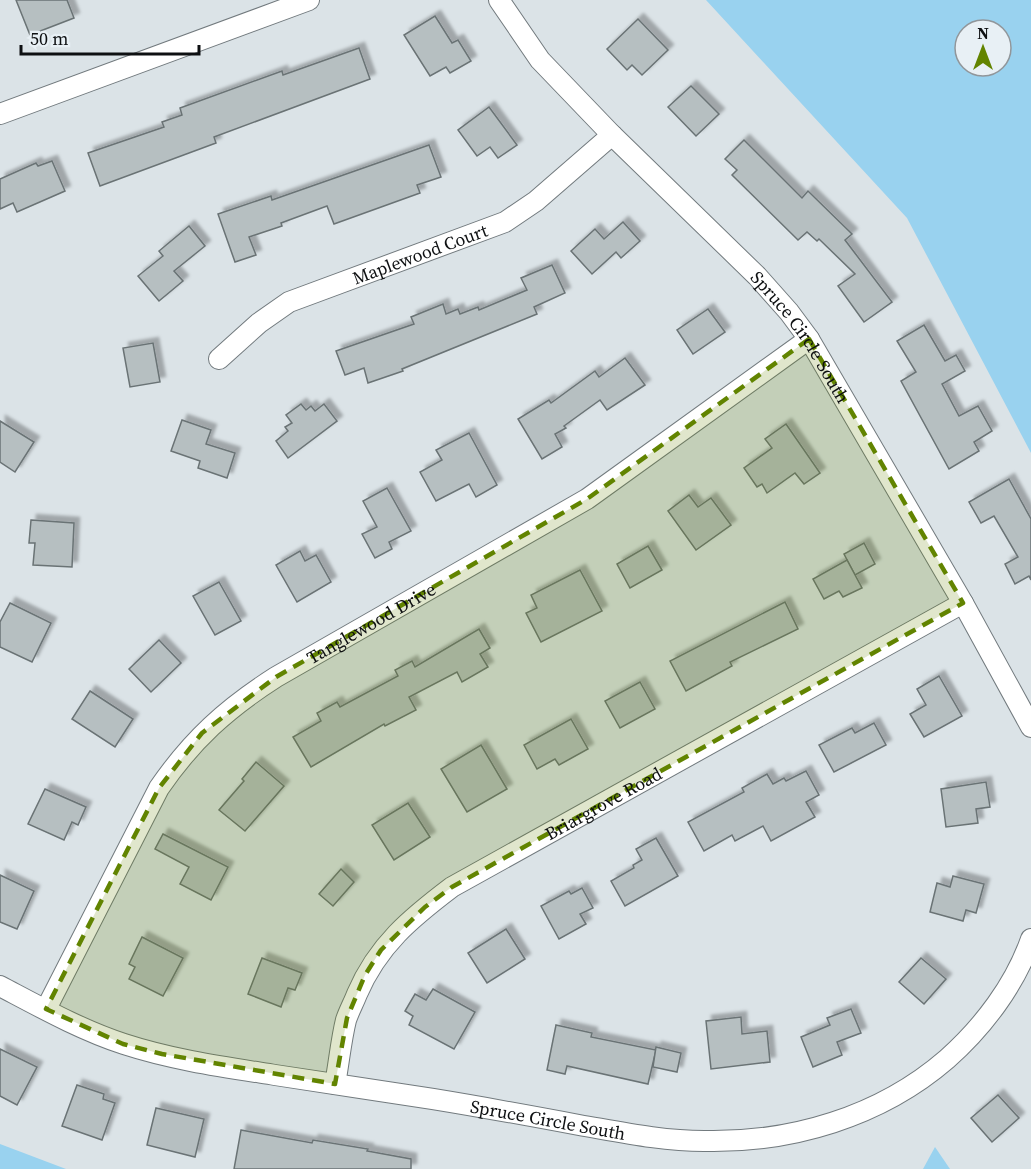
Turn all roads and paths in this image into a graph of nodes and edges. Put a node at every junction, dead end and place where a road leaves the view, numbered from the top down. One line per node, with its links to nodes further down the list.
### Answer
1 (309, 0): 3 (street)
2 (500, 0): 4 (street, Spruce Circle South)
3 (0, 114)
4 (612, 135): 5 (street, Spruce Circle South); 6 (street, Maplewood Court)
5 (809, 339): 7 (street, Spruce Circle South); 11 (street, Tanglewood Drive)
6 (219, 359)
7 (963, 603): 8 (street, Spruce Circle South); 12 (street, Briargrove Road)
8 (1031, 727)
9 (1030, 947): 12 (street, Spruce Circle South)
10 (0, 986): 11 (street, Spruce Circle South)
11 (46, 1010): 12 (street, Spruce Circle South)
12 (335, 1084)

